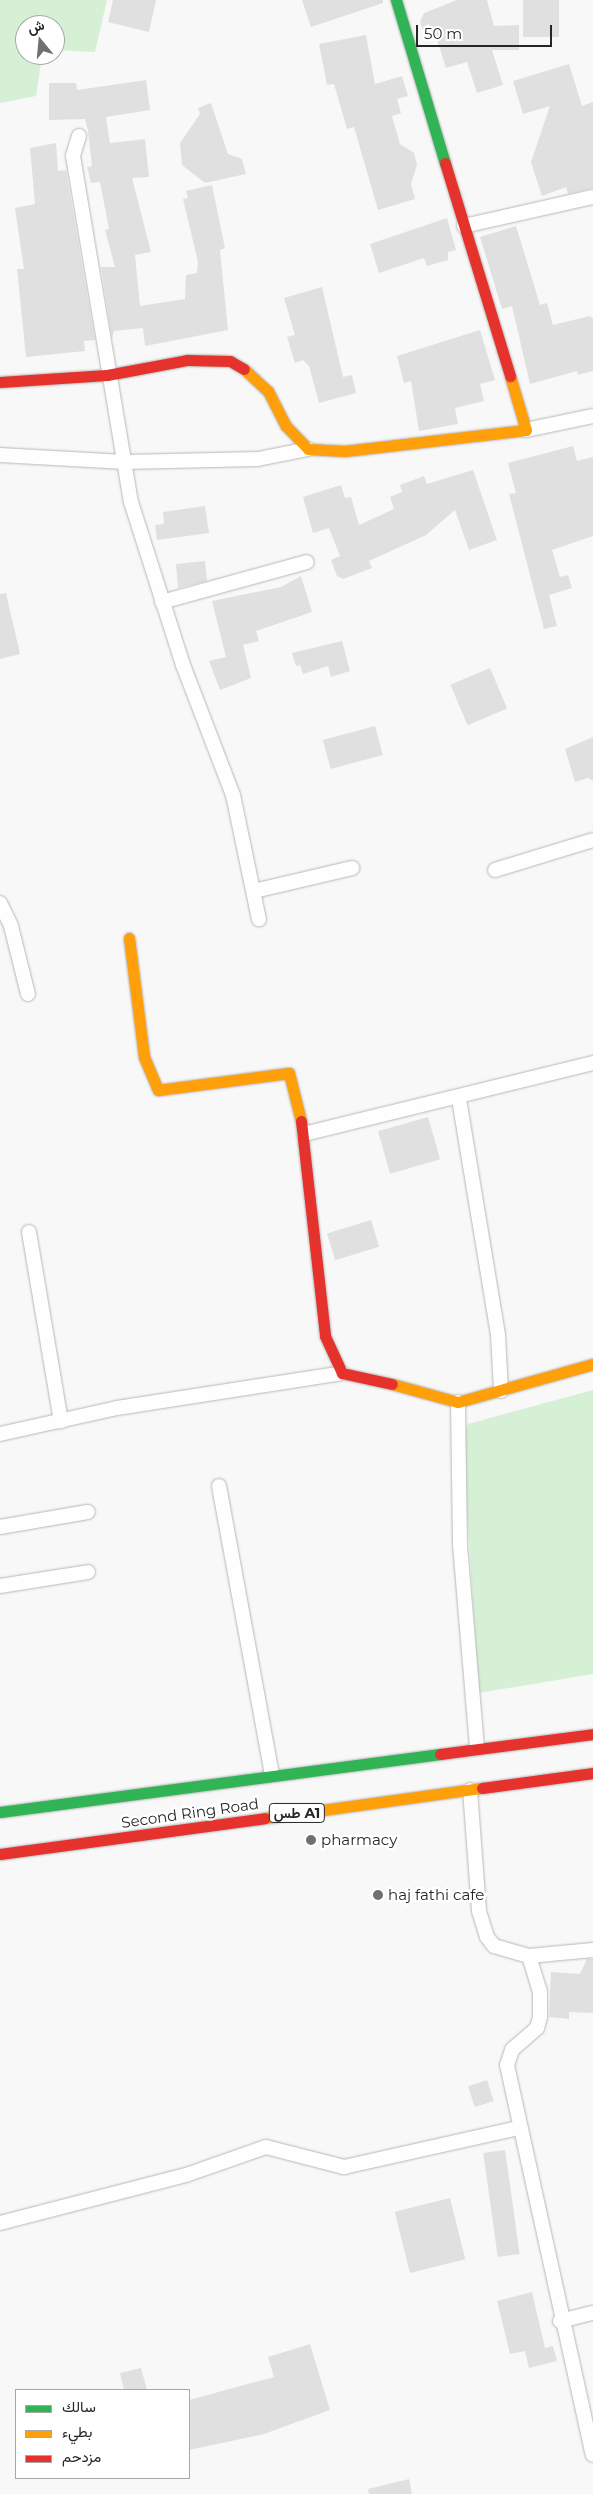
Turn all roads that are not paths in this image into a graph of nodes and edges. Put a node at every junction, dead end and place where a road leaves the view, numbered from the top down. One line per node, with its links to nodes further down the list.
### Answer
1 (396, 0): 4 (main road)
2 (79, 136): 5 (street)
3 (593, 197): 4 (street)
4 (464, 226): 8 (main road)
5 (107, 375): 6 (main road); 9 (main road); 11 (street)
6 (0, 382)
7 (593, 416): 8 (street)
8 (526, 430): 9 (main road)
9 (308, 449): 11 (street)
10 (0, 455): 11 (street)
11 (125, 462): 13 (street)
12 (307, 562): 13 (street)
13 (162, 602): 17 (street)
14 (593, 840): 16 (street)
15 (352, 868): 17 (street)
16 (495, 870)
17 (254, 891): 19 (street)
18 (0, 904): 21 (street)
19 (259, 919)
20 (129, 938): 24 (main road)
21 (28, 994)
22 (593, 1064): 23 (street)
23 (459, 1099): 24 (street); 28 (street)
24 (304, 1134): 27 (main road)
25 (29, 1232): 30 (street)
26 (593, 1364): 28 (main road)
27 (342, 1373): 29 (main road); 30 (street)
28 (501, 1391): 29 (main road)
29 (458, 1402): 38 (street)
30 (61, 1421): 31 (street)
31 (0, 1434)
32 (219, 1486): 40 (street)
33 (88, 1512): 34 (street)
34 (0, 1527)
35 (88, 1572): 36 (street)
36 (0, 1586)
37 (593, 1734): 38 (main road, Second Ring Road)
38 (477, 1748): 40 (main road, Second Ring Road)
39 (593, 1772): 41 (main road, Second Ring Road / طس A1)
40 (272, 1774): 42 (main road, Second Ring Road)
41 (470, 1790): 43 (main road, Second Ring Road / طس A1); 45 (street)
42 (0, 1812)
43 (0, 1854)
44 (593, 1950): 45 (street)
45 (529, 1956): 46 (street)
46 (519, 2128): 47 (street); 49 (street)
47 (0, 2223)
48 (593, 2313): 49 (street)
49 (560, 2321): 50 (street)
50 (593, 2455)

